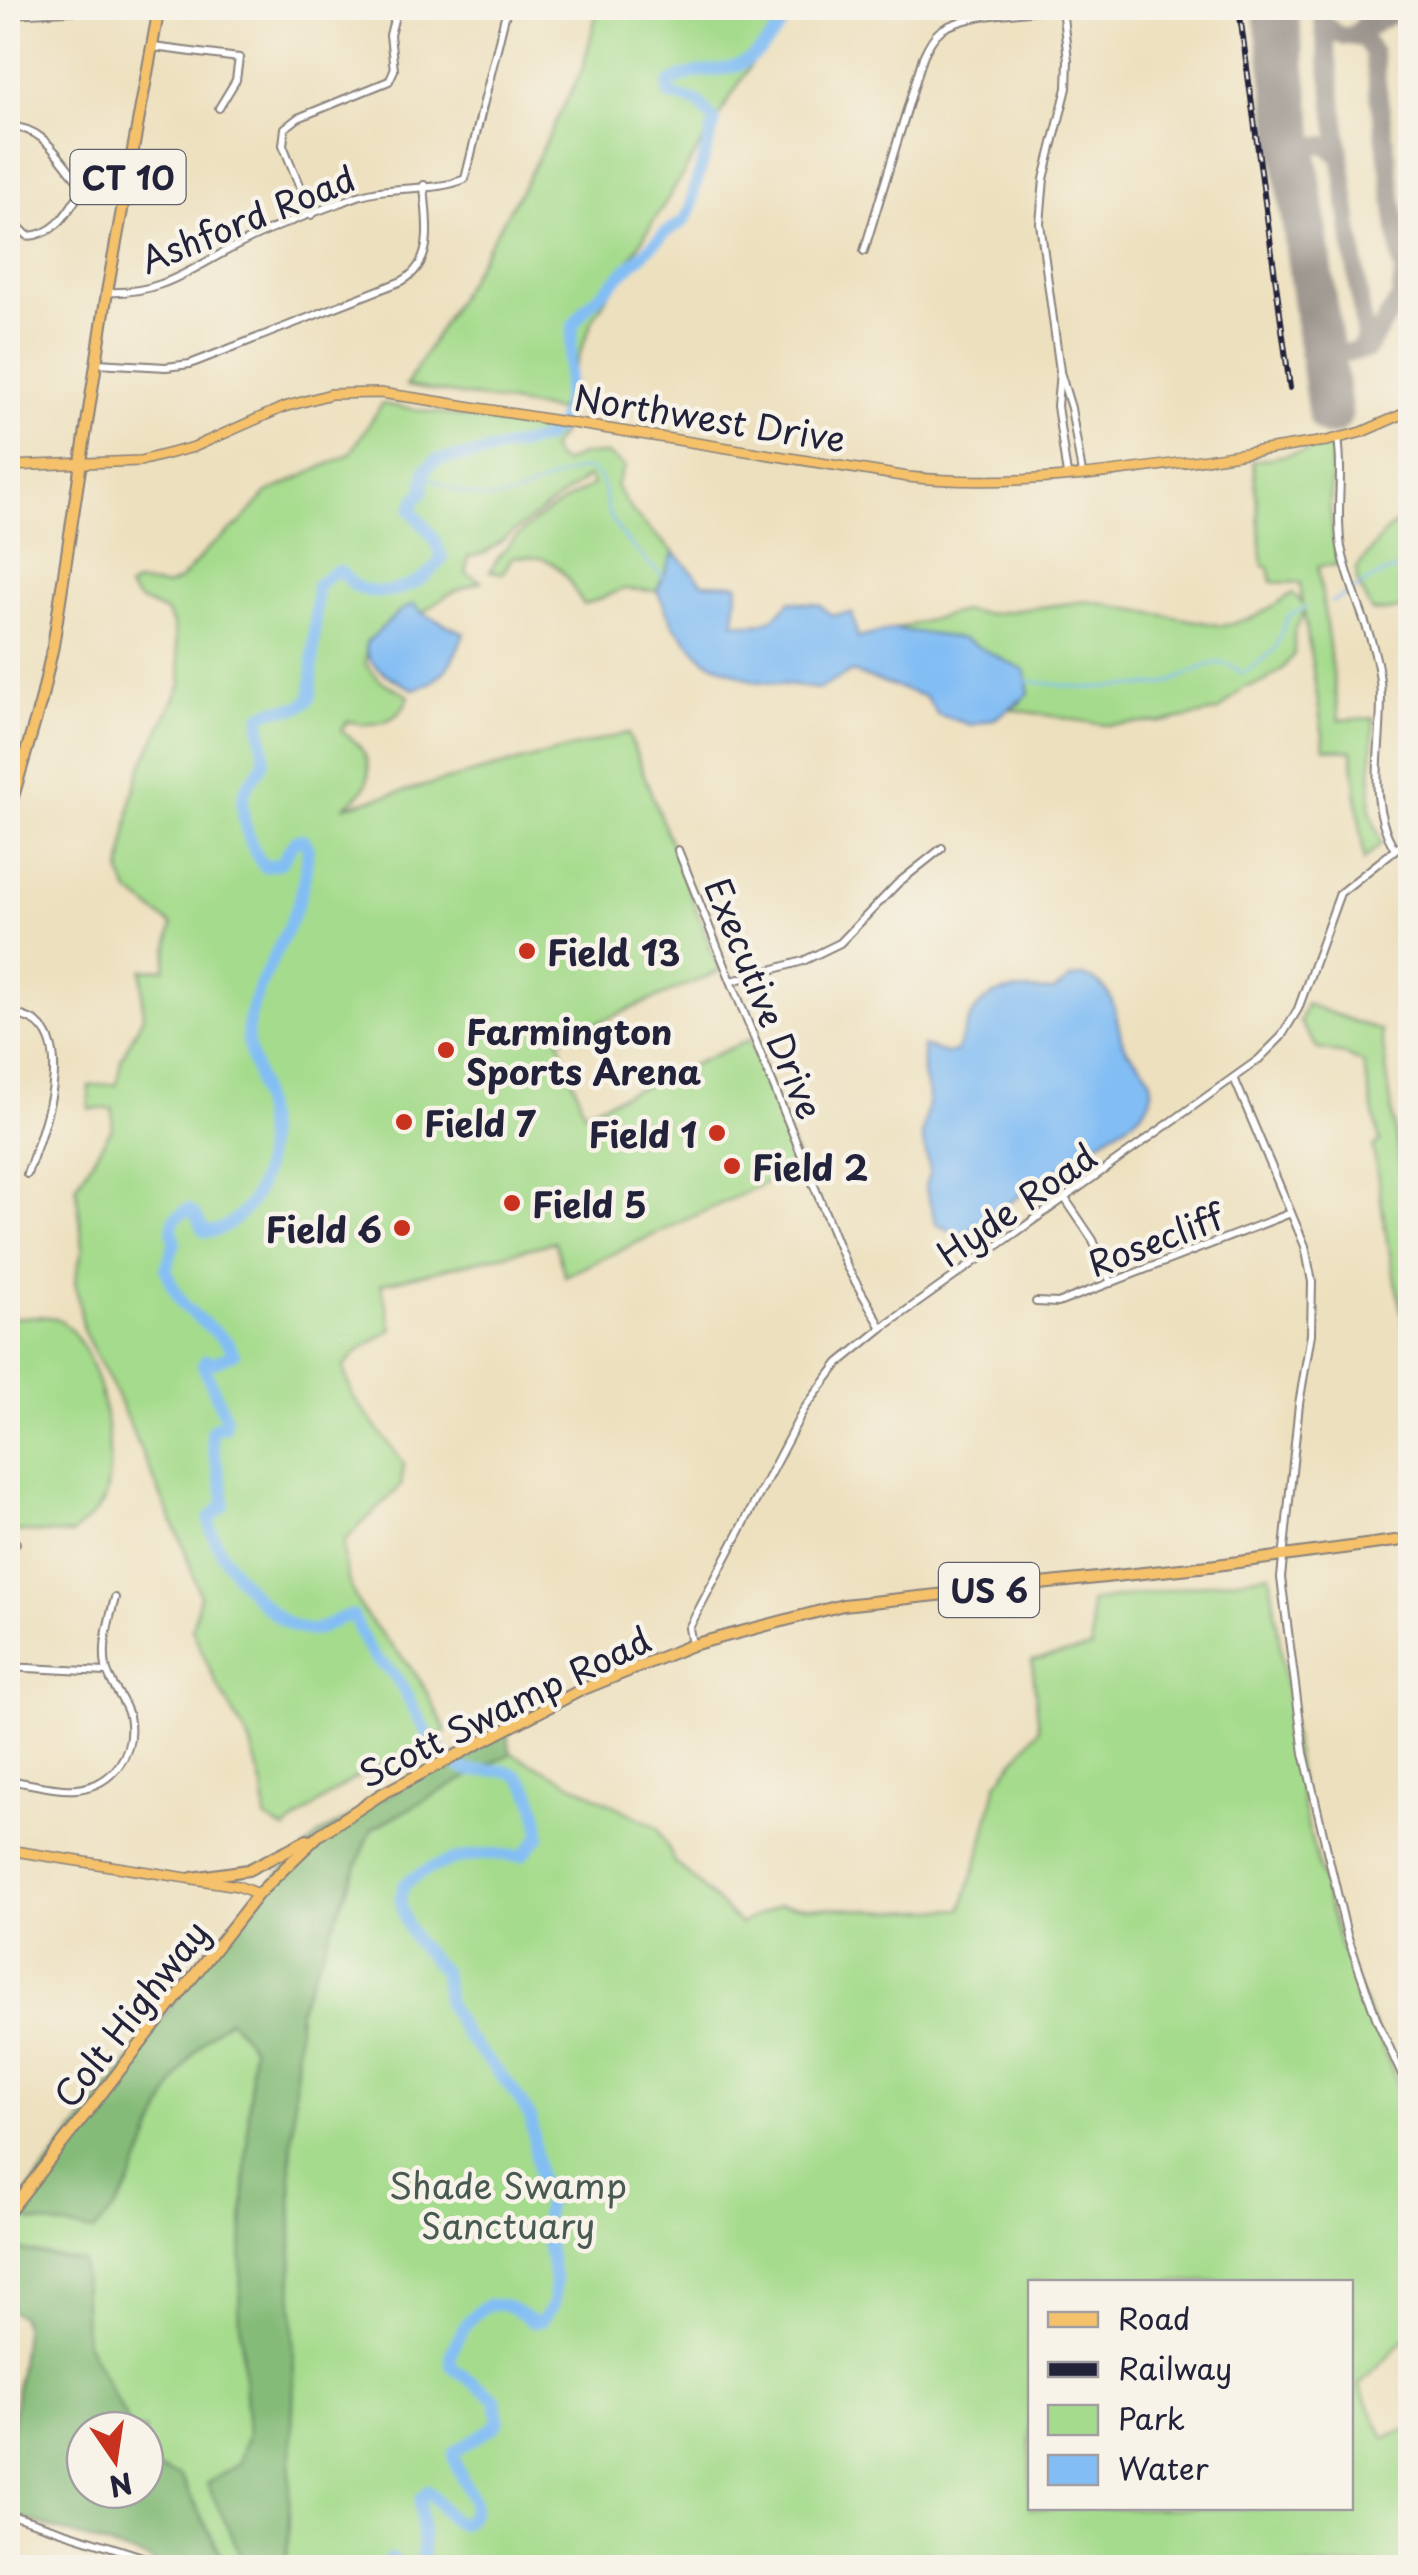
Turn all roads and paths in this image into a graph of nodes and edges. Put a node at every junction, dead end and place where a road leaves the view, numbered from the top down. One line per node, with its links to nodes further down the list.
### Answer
1 (128, 8): 6 (street)
2 (159, 8): 7 (highway, CT 10)
3 (396, 8): 13 (street)
4 (507, 8): 11 (street, Ashford Road)
5 (1060, 8): 15 (street); 18 (street)
6 (8, 14)
7 (152, 46): 8 (street); 10 (highway, CT 10)
8 (220, 108)
9 (8, 127): 12 (street)
10 (131, 159): 12 (street); 16 (highway, CT 10)
11 (424, 185): 13 (street, Ashford Road); 17 (street)
12 (84, 187): 14 (street)
13 (311, 215): 16 (street, Ashford Road)
14 (8, 216)
15 (864, 252)
16 (106, 292): 17 (highway, CT 10)
17 (96, 363): 21 (highway, CT 10)
18 (1060, 371): 23 (street); 24 (street)
19 (1410, 411): 20 (main road, Northwest Drive)
20 (1338, 439): 23 (main road, Northwest Drive); 28 (street)
21 (79, 464): 22 (main road, Northwest Drive); 24 (main road, Northwest Drive); 25 (highway, CT 10)
22 (8, 466)
23 (1082, 474): 24 (main road, Northwest Drive)
24 (1067, 476)
25 (8, 814)
26 (1410, 838): 28 (street, Hyde Road)
27 (942, 848): 30 (street)
28 (1394, 848): 32 (street, Hyde Road)
29 (678, 850): 30 (street, Executive Drive)
30 (732, 981): 38 (street, Executive Drive)
31 (8, 1011): 33 (street)
32 (1234, 1078): 34 (street, Hyde Road); 35 (street)
33 (27, 1174)
34 (1066, 1200): 36 (street); 38 (street, Hyde Road)
35 (1292, 1214): 36 (street, Rosecliff); 40 (street)
36 (1111, 1283): 37 (street, Rosecliff)
37 (1036, 1302)
38 (882, 1328): 42 (street, Hyde Road)
39 (1410, 1540): 40 (highway, Scott Swamp Road / US 6)
40 (1282, 1557): 42 (highway, Scott Swamp Road / US 6); 50 (street)
41 (115, 1598): 44 (street)
42 (692, 1645): 46 (highway, Scott Swamp Road / US 6)
43 (8, 1667): 44 (street)
44 (106, 1672): 45 (street)
45 (8, 1780)
46 (338, 1821): 48 (highway); 49 (highway, Scott Swamp Road / US 6)
47 (8, 1850): 48 (main road)
48 (192, 1878): 49 (main road)
49 (258, 1894): 51 (highway, Colt Highway / US 6)
50 (1410, 2093)
51 (8, 2213)
52 (8, 2514): 53 (street)
53 (152, 2560)

